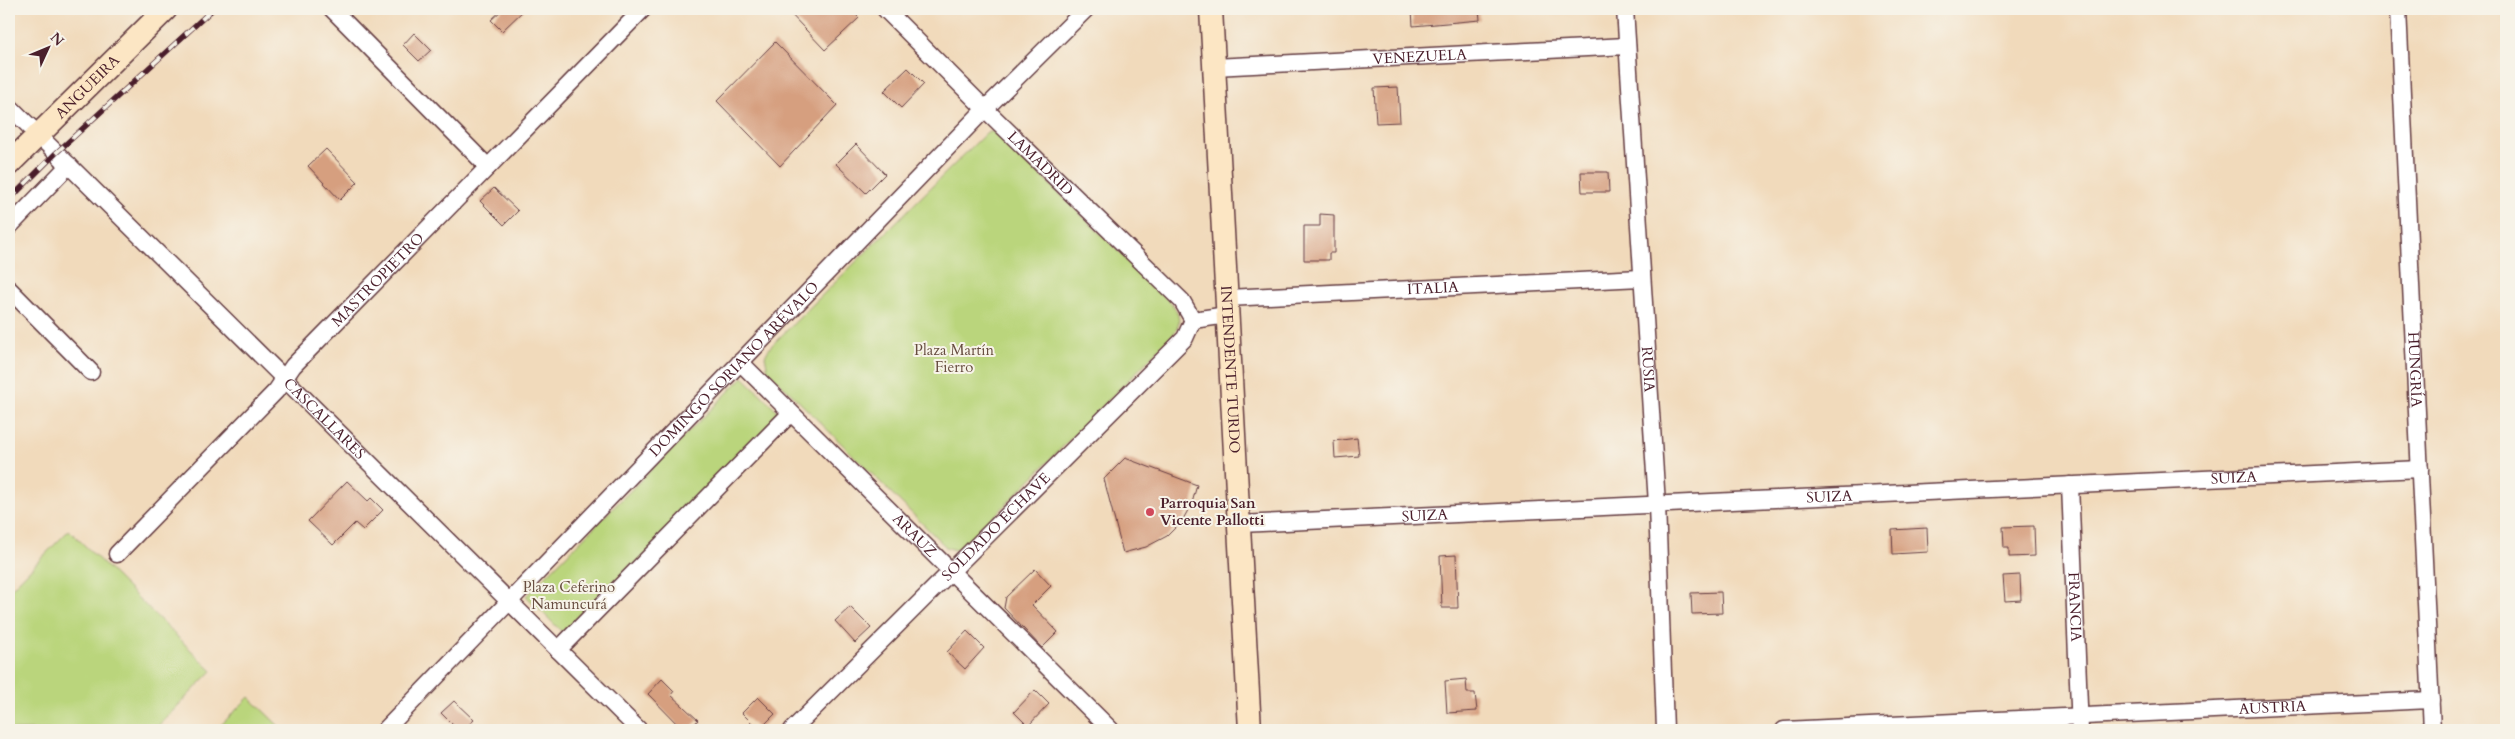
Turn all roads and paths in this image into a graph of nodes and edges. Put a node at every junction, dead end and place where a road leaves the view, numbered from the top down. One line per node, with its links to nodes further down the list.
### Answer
1 (166, 9): 13 (street, ANGUEIRA)
2 (332, 9): 16 (street)
3 (643, 9): 16 (street, MASTROPIETRO)
4 (885, 9): 12 (street, LAMADRID)
5 (1086, 9): 12 (street, DOMINGO SORIANO ARÉVALO)
6 (1211, 9): 10 (street, INTENDENTE TURDO)
7 (1625, 9): 9 (street, RUSIA)
8 (2398, 9): 26 (street, HUNGRÍA)
9 (1627, 46): 10 (street, VENEZUELA); 18 (street, RUSIA)
10 (1214, 67): 20 (street, INTENDENTE TURDO)
11 (9, 106): 13 (street, CASCALLARES)
12 (985, 109): 21 (street, LAMADRID); 22 (street, DOMINGO SORIANO ARÉVALO)
13 (38, 135): 14 (street, ANGUEIRA); 15 (street, CASCALLARES)
14 (9, 164)
15 (69, 165): 17 (street); 24 (street, CASCALLARES)
16 (488, 167): 24 (street, MASTROPIETRO)
17 (9, 227)
18 (1641, 278): 20 (street, ITALIA); 28 (street, RUSIA)
19 (9, 290): 23 (street)
20 (1227, 307): 21 (street, ITALIA); 29 (street, INTENDENTE TURDO)
21 (1193, 320): 31 (street, SOLDADO ECHAVE)
22 (740, 362): 25 (street, ARAUZ); 32 (street, DOMINGO SORIANO ARÉVALO)
23 (91, 372)
24 (284, 379): 30 (street, MASTROPIETRO); 32 (street, CASCALLARES)
25 (791, 413): 31 (street, ARAUZ); 33 (street)
26 (2420, 470): 27 (street, SUIZA); 34 (street, HUNGRÍA)
27 (2070, 485): 28 (street, SUIZA); 35 (street, FRANCIA)
28 (1656, 504): 29 (street, SUIZA); 41 (street, RUSIA)
29 (1240, 524): 40 (street, INTENDENTE TURDO)
30 (117, 554)
31 (949, 572): 38 (street, SOLDADO ECHAVE); 39 (street, ARAUZ)
32 (507, 601): 33 (street, CASCALLARES); 36 (street, DOMINGO SORIANO ARÉVALO)
33 (558, 650): 37 (street, CASCALLARES)
34 (2431, 700): 35 (street, AUSTRIA); 43 (street, HUNGRÍA)
35 (2080, 724): 42 (street, AUSTRIA)
36 (385, 730)
37 (639, 730)
38 (792, 730)
39 (1111, 730)
40 (1250, 730)
41 (1665, 730)
42 (1784, 730)
43 (2432, 730)

